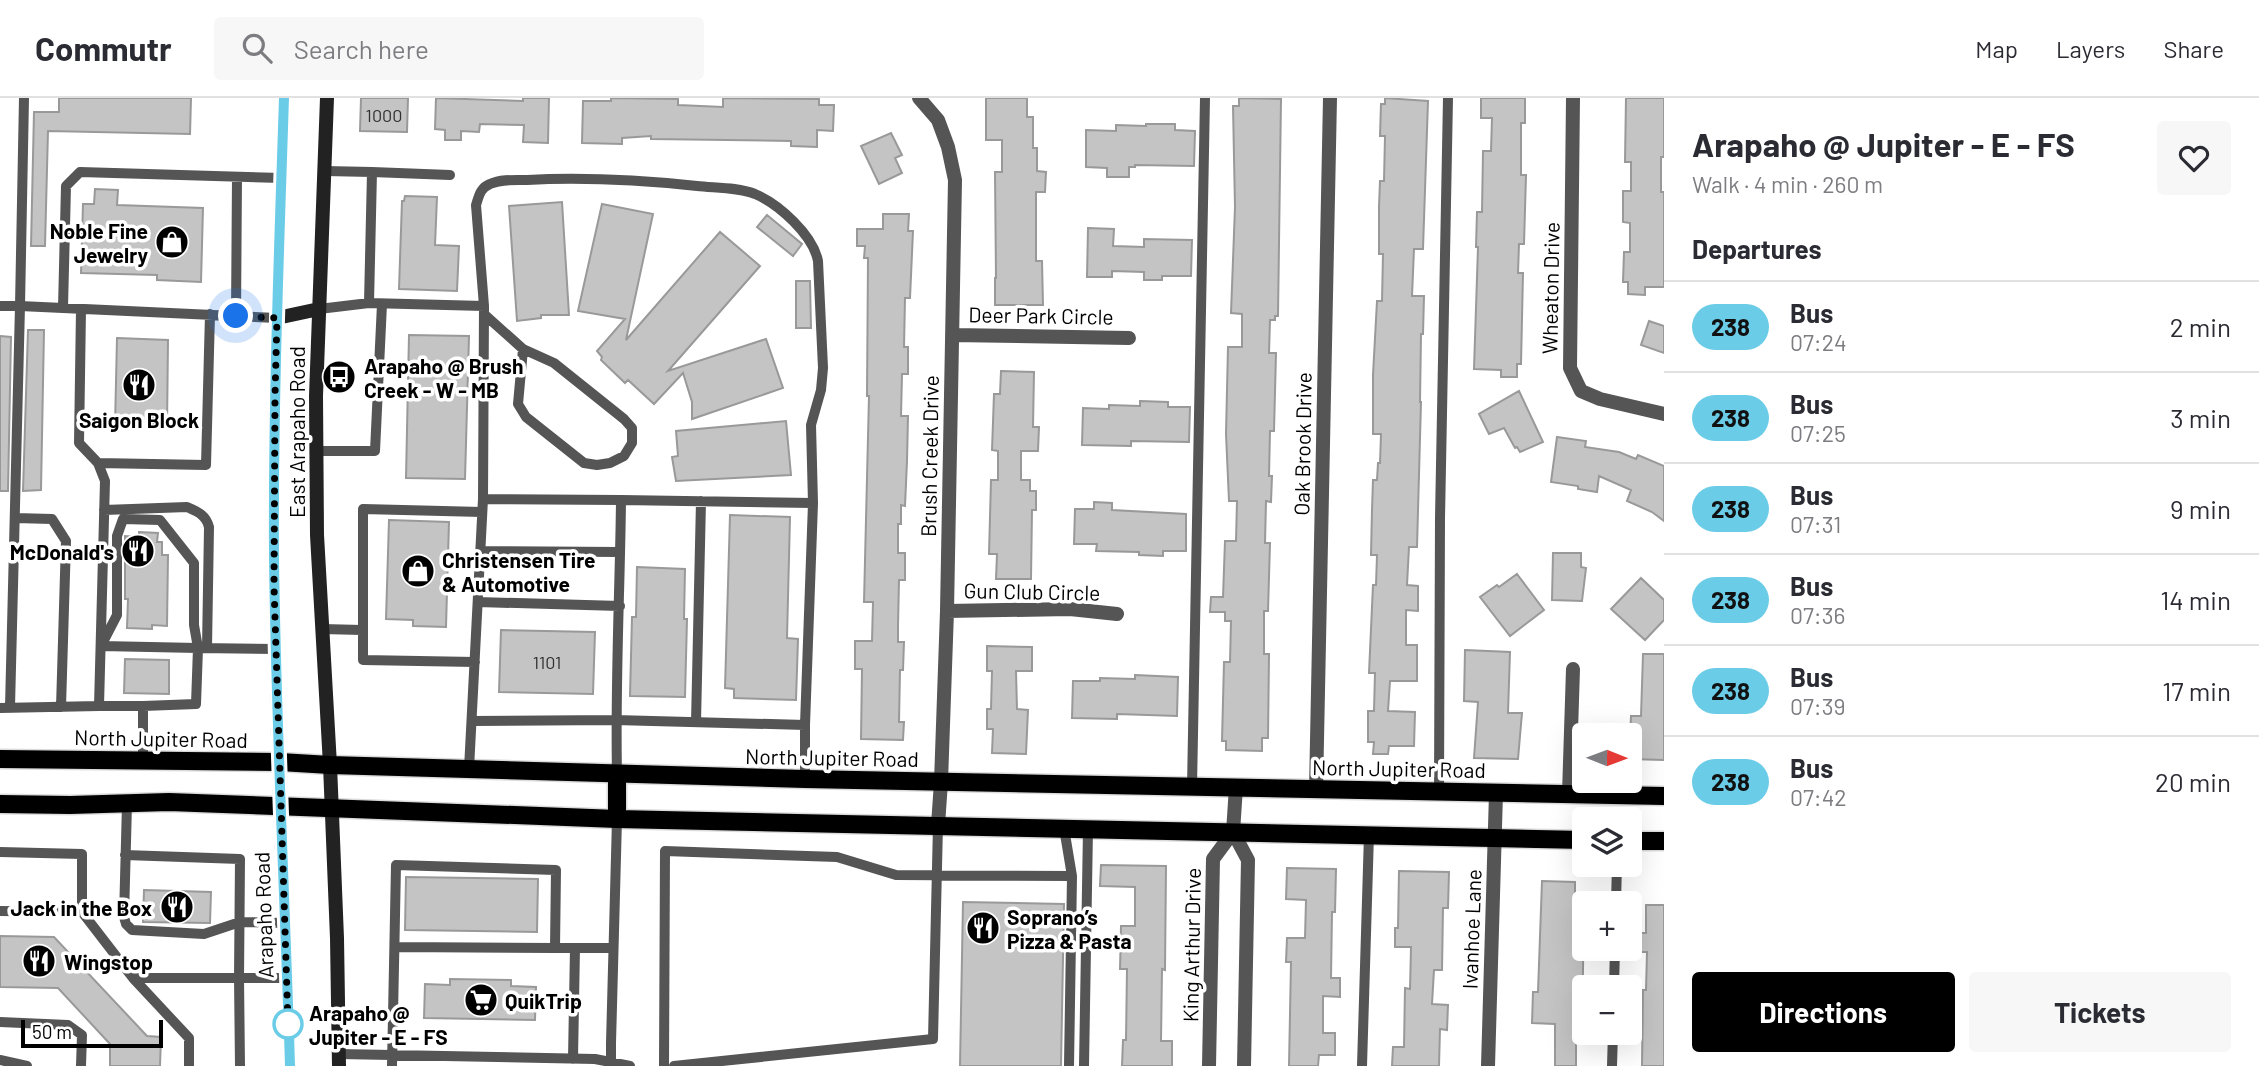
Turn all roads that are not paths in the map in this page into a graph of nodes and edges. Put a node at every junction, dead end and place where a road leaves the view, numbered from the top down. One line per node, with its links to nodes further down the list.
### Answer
1 (23, 98): 17 (lane)
2 (284, 98): 13 (main road, East Arapaho Road)
3 (327, 98): 9 (main road, East Arapaho Road)
4 (920, 98): 25 (street, Brush Creek Drive)
5 (1205, 98): 69 (lane)
6 (1330, 98): 71 (street, Oak Brook Drive)
7 (1448, 98): 72 (lane)
8 (1573, 98): 28 (street, Wheaton Drive)
9 (325, 171): 10 (lane); 20 (main road, East Arapaho Road)
10 (372, 172): 11 (lane); 14 (lane)
11 (450, 174)
12 (237, 177): 13 (lane); 18 (lane); 23 (lane)
13 (282, 178): 24 (main road, East Arapaho Road)
14 (369, 303): 15 (lane); 20 (lane)
15 (382, 303): 21 (lane); 29 (lane)
16 (0, 306): 17 (lane)
17 (20, 306): 18 (lane); 37 (lane)
18 (63, 308): 19 (lane)
19 (81, 309): 22 (lane); 30 (lane)
20 (319, 309): 24 (main road); 29 (main road, East Arapaho Road)
21 (485, 311): 27 (lane); 31 (lane); 34 (lane)
22 (210, 314): 23 (lane); 30 (lane)
23 (236, 316): 24 (lane)
24 (277, 318): 50 (main road, East Arapaho Road)
25 (952, 335): 26 (street, Deer Park Circle); 44 (street, Brush Creek Drive)
26 (1129, 338)
27 (523, 349): 27 (lane)
28 (1664, 414)
29 (316, 451): 46 (main road, East Arapaho Road)
30 (98, 463): 35 (lane)
31 (483, 499): 32 (lane); 36 (lane)
32 (621, 500): 33 (lane); 39 (lane)
33 (701, 501): 34 (lane); 59 (lane)
34 (813, 503): 60 (lane)
35 (104, 510): 48 (lane); 49 (lane)
36 (482, 512): 38 (lane); 47 (lane)
37 (15, 518): 41 (lane); 55 (lane)
38 (480, 551): 39 (lane); 42 (lane)
39 (620, 552): 43 (lane)
40 (0, 563): 41 (lane)
41 (14, 563): 56 (lane)
42 (478, 602): 43 (lane); 51 (lane)
43 (620, 606): 58 (lane)
44 (947, 611): 45 (street, Gun Club Circle); 68 (street, Brush Creek Drive)
45 (1117, 614)
46 (322, 629): 47 (lane); 64 (main road, East Arapaho Road)
47 (362, 630): 51 (lane)
48 (101, 646): 49 (lane); 49 (lane); 53 (lane)
49 (203, 648): 50 (lane); 54 (lane)
50 (276, 649): 63 (main road, East Arapaho Road)
51 (475, 662): 57 (lane)
52 (1573, 669): 74 (street)
53 (99, 706): 54 (lane); 55 (lane)
54 (143, 706): 62 (lane)
55 (61, 707): 56 (lane)
56 (5, 708)
57 (472, 720): 58 (lane); 65 (lane)
58 (615, 720): 59 (lane); 66 (lane)
59 (696, 722): 60 (lane)
60 (805, 725): 67 (lane)
61 (0, 758): 62 (main road, North Jupiter Road)
62 (143, 760): 63 (main road, North Jupiter Road)
63 (279, 762): 64 (main road, North Jupiter Road); 78 (main road, Arapaho Road)
64 (330, 765): 65 (main road, North Jupiter Road); 79 (main road)
65 (469, 769): 66 (main road, North Jupiter Road)
66 (617, 774): 67 (main road, North Jupiter Road); 80 (main road)
67 (805, 779): 68 (main road, North Jupiter Road)
68 (942, 782): 69 (main road, North Jupiter Road); 81 (street, Brush Creek Drive)
69 (1192, 787): 70 (main road, North Jupiter Road)
70 (1236, 787): 71 (main road, North Jupiter Road); 84 (street)
71 (1316, 790): 72 (main road, North Jupiter Road)
72 (1439, 793): 73 (main road, North Jupiter Road)
73 (1496, 793): 74 (main road, North Jupiter Road); 86 (street, Ivanhoe Lane)
74 (1569, 794): 75 (main road, North Jupiter Road)
75 (1664, 796)
76 (0, 804): 77 (main road)
77 (127, 804): 78 (main road); 91 (lane)
78 (280, 806): 79 (main road); 97 (main road, Arapaho Road)
79 (331, 810): 80 (main road); 109 (main road)
80 (617, 819): 81 (main road); 101 (lane)
81 (938, 825): 82 (main road); 92 (lane)
82 (1064, 828): 83 (main road); 93 (lane)
83 (1088, 829): 84 (main road); 122 (lane)
84 (1233, 832): 85 (main road); 123 (street, King Arthur Drive); 124 (street)
85 (1369, 834): 86 (main road); 125 (lane)
86 (1494, 837): 87 (main road); 126 (street, Ivanhoe Lane)
87 (1572, 840)
88 (1642, 841): 89 (main road)
89 (1664, 841)
90 (0, 852): 95 (lane)
91 (125, 855): 96 (lane); 96 (lane)
92 (936, 874): 93 (lane); 119 (lane); 120 (lane)
93 (1072, 876): 121 (lane)
94 (0, 911): 95 (lane)
95 (82, 912): 102 (lane)
96 (240, 922): 97 (lane); 103 (lane)
97 (285, 923): 104 (main road, Arapaho Road)
98 (395, 947): 99 (lane); 99 (lane); 110 (lane)
99 (555, 948): 100 (lane)
100 (575, 948): 101 (lane); 107 (lane)
101 (613, 948): 112 (lane)
102 (133, 978): 103 (lane); 115 (lane)
103 (239, 978): 104 (lane); 116 (lane)
104 (287, 978): 117 (main road, Arapaho Road)
105 (0, 1022): 114 (lane)
106 (1613, 1045): 127 (lane)
107 (573, 1059): 110 (lane); 111 (lane)
108 (0, 1060): 113 (lane)
109 (339, 1060): 110 (lane)
110 (392, 1061)
111 (598, 1063): 112 (lane)
112 (612, 1064): 118 (lane)
113 (27, 1066)
114 (81, 1066)
115 (189, 1066)
116 (240, 1066)
117 (290, 1066)
118 (630, 1066)
119 (664, 1066)
120 (674, 1066)
121 (1069, 1066)
122 (1084, 1066)
123 (1209, 1066)
124 (1244, 1066)
125 (1362, 1066)
126 (1488, 1066)
127 (1612, 1066)

